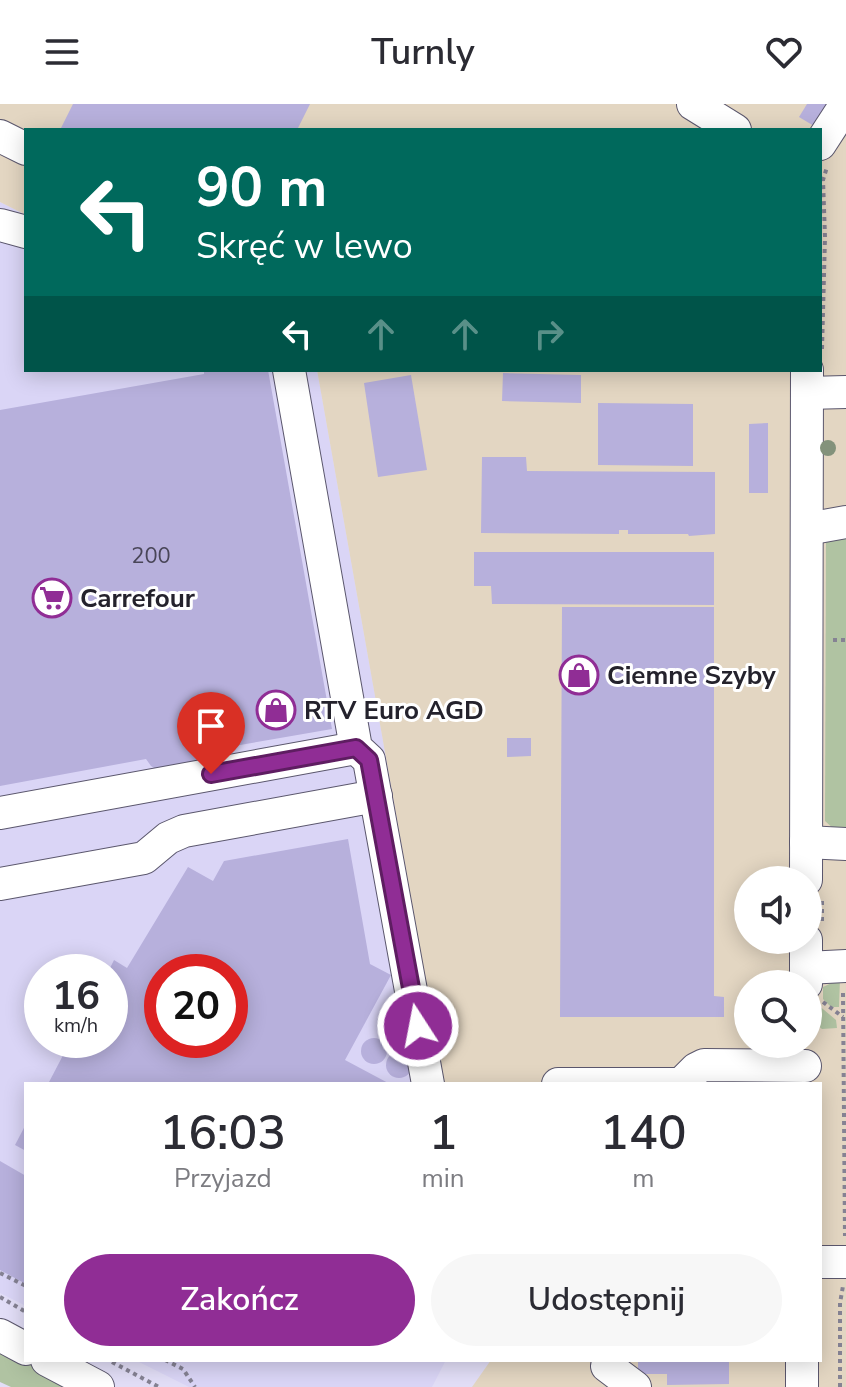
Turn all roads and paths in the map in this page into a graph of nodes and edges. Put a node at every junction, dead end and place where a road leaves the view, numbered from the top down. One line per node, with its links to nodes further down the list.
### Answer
1 (693, 104): 3 (street)
2 (846, 105): 5 (street)
3 (732, 128)
4 (0, 136): 6 (street)
5 (822, 141)
6 (24, 148)
7 (0, 225): 8 (street)
8 (24, 231)
9 (289, 372): 14 (street)
10 (807, 381): 11 (street); 13 (street)
11 (846, 392)
12 (846, 522): 13 (street)
13 (807, 529): 17 (street)
14 (356, 748): 15 (street); 16 (street)
15 (376, 796): 20 (street); 24 (street)
16 (0, 813)
17 (806, 842): 18 (street); 19 (street)
18 (846, 844)
19 (806, 866)
20 (0, 884)
21 (806, 964): 22 (street)
22 (844, 966): 26 (path)
23 (805, 1065): 25 (street)
24 (428, 1082)
25 (684, 1082)
26 (845, 1250): 27 (street)
27 (822, 1261)
28 (0, 1273): 30 (path)
29 (845, 1277): 45 (path)
30 (24, 1285)
31 (0, 1297): 32 (path)
32 (24, 1311)
33 (0, 1335): 34 (street)
34 (24, 1348)
35 (51, 1362): 40 (street)
36 (111, 1362): 41 (path)
37 (169, 1362): 42 (path)
38 (802, 1362): 44 (street)
39 (607, 1366): 43 (street)
40 (98, 1387)
41 (159, 1387)
42 (195, 1387)
43 (635, 1387)
44 (802, 1387)
45 (840, 1387)

